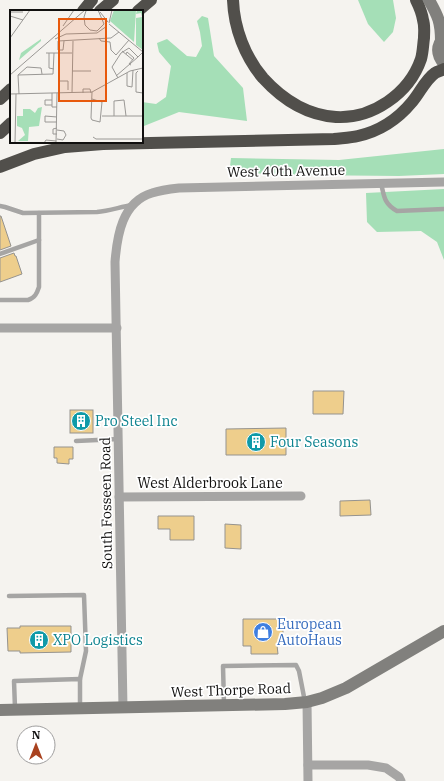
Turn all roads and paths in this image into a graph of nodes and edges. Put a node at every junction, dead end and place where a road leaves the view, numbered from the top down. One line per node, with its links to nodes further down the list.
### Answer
1 (92, 0): 8 (highway)
2 (113, 0): 9 (highway)
3 (151, 0): 10 (highway)
4 (233, 0): 5 (highway)
5 (416, 0)
6 (428, 0): 12 (street)
7 (438, 0): 11 (street)
8 (84, 10)
9 (101, 10)
10 (139, 10)
11 (444, 10)
12 (442, 39): 13 (street)
13 (444, 64)
14 (444, 70): 19 (highway)
15 (10, 90): 16 (highway)
16 (0, 99)
17 (10, 124): 18 (highway)
18 (0, 133)
19 (0, 167)
20 (444, 182): 21 (street, West 40th Avenue)
21 (381, 183): 22 (street, West 40th Avenue); 24 (lane)
22 (132, 205): 25 (lane); 30 (street, South Fosseen Road)
23 (0, 206): 25 (lane)
24 (444, 209)
25 (39, 213): 26 (lane)
26 (39, 240): 27 (lane); 28 (lane)
27 (0, 254)
28 (0, 300)
29 (0, 328): 30 (street)
30 (117, 328): 31 (street, South Fosseen Road)
31 (119, 439): 32 (lane); 34 (street, South Fosseen Road)
32 (76, 441)
33 (301, 496): 34 (street, West Alderbrook Lane)
34 (119, 497): 40 (street, South Fosseen Road)
35 (9, 596): 37 (lane)
36 (444, 631): 38 (street, West Thorpe Road)
37 (80, 679): 41 (lane); 43 (lane)
38 (306, 702): 39 (street, West Thorpe Road); 39 (lane); 44 (street)
39 (224, 706): 40 (street, West Thorpe Road)
40 (123, 708): 41 (street, West Thorpe Road)
41 (80, 709): 43 (street, West Thorpe Road)
42 (0, 710): 43 (street, West Thorpe Road)
43 (15, 710)
44 (308, 765): 45 (street); 46 (street)
45 (308, 781)
46 (401, 781)

